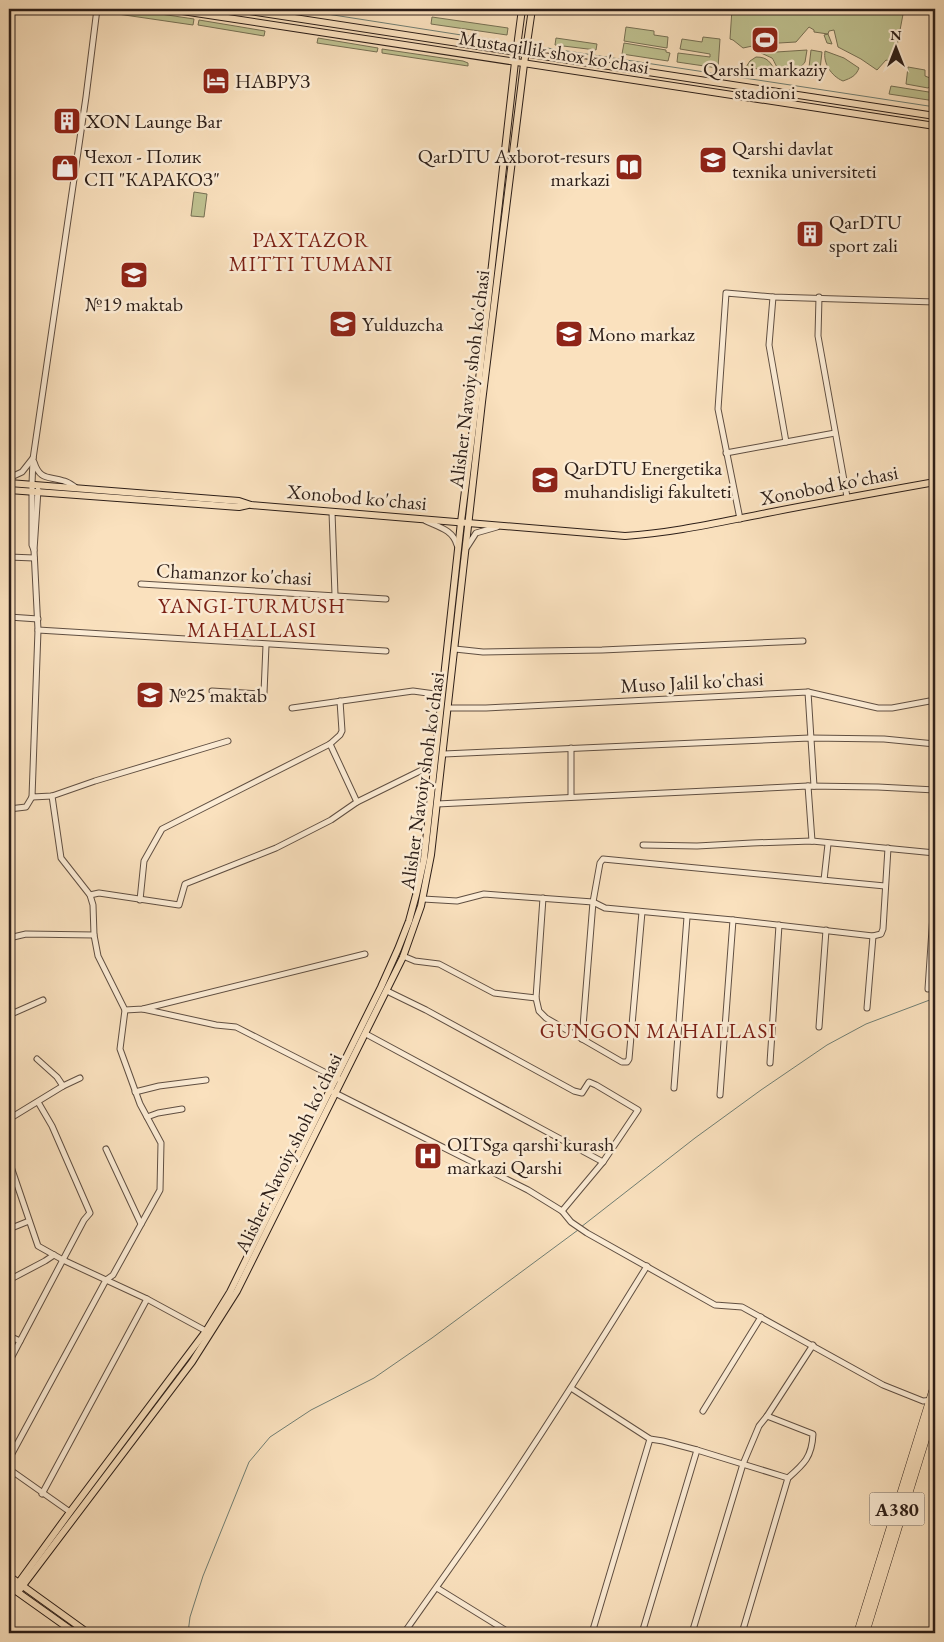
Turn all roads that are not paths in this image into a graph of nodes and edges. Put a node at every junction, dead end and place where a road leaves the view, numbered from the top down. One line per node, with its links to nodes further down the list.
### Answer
1 (97, 9): 23 (street)
2 (169, 9): 8 (main road, Mustaqillik shox ko'chasi)
3 (236, 9): 6 (main road, Mustaqillik shox ko'chasi)
4 (522, 9): 6 (main road, Alisher Navoiy shoh ko'chasi)
5 (532, 9): 7 (main road, Alisher Navoiy shoh ko'chasi)
6 (516, 50): 7 (main road, Mustaqillik shox ko'chasi); 8 (main road, Alisher Navoiy shoh ko'chasi)
7 (525, 52): 9 (main road, Alisher Navoiy shoh ko'chasi); 10 (main road, Mustaqillik shox ko'chasi)
8 (514, 62): 9 (main road, Mustaqillik shox ko'chasi); 14 (main road, Alisher Navoiy shoh ko'chasi)
9 (524, 64): 11 (main road, Mustaqillik shox ko'chasi); 15 (main road, Alisher Navoiy shoh ko'chasi)
10 (727, 84): 11 (main road); 12 (main road, Mustaqillik shox ko'chasi)
11 (726, 94): 13 (main road, Mustaqillik shox ko'chasi)
12 (935, 116)
13 (935, 126)
14 (498, 209): 15 (street); 19 (main road, Alisher Navoiy shoh ko'chasi)
15 (505, 210): 19 (main road, Alisher Navoiy shoh ko'chasi)
16 (773, 297): 17 (street); 21 (street); 22 (street)
17 (819, 297): 18 (street); 20 (street)
18 (935, 302)
19 (479, 402): 35 (main road, Alisher Navoiy shoh ko'chasi); 36 (main road, Alisher Navoiy shoh ko'chasi)
20 (835, 432): 21 (street); 30 (street)
21 (786, 442): 22 (street)
22 (726, 454): 34 (street)
23 (34, 457): 24 (street); 27 (street); 28 (street)
24 (9, 478)
25 (935, 482): 30 (main road, Xonobod ko'chasi)
26 (9, 483): 27 (main road, Xonobod ko'chasi)
27 (35, 488): 28 (main road, Xonobod ko'chasi); 29 (main road, Xonobod ko'chasi); 31 (main road, Xonobod ko'chasi); 41 (street)
28 (78, 488): 31 (main road, Xonobod ko'chasi)
29 (9, 490)
30 (847, 497): 34 (main road, Xonobod ko'chasi)
31 (251, 505): 32 (main road, Xonobod ko'chasi)
32 (332, 512): 33 (main road, Xonobod ko'chasi); 43 (street)
33 (421, 519): 35 (main road, Xonobod ko'chasi); 38 (street)
34 (740, 519): 37 (main road, Xonobod ko'chasi)
35 (460, 522): 36 (main road, Xonobod ko'chasi); 38 (main road, Alisher Navoiy shoh ko'chasi)
36 (469, 522): 37 (main road, Xonobod ko'chasi); 39 (main road, Alisher Navoiy shoh ko'chasi)
37 (504, 526): 39 (street)
38 (458, 549): 54 (main road, Alisher Navoiy shoh ko'chasi)
39 (466, 550): 50 (main road, Alisher Navoiy shoh ko'chasi)
40 (9, 557): 41 (street)
41 (34, 558): 46 (street)
42 (141, 584): 43 (street, Chamanzor ko'chasi)
43 (335, 595): 44 (street, Chamanzor ko'chasi)
44 (386, 599)
45 (9, 617): 46 (street)
46 (38, 619): 47 (street)
47 (38, 630): 49 (street); 71 (street)
48 (803, 641): 50 (street)
49 (266, 645): 51 (street); 52 (street)
50 (455, 649): 58 (main road, Alisher Navoiy shoh ko'chasi)
51 (386, 651)
52 (212, 691)
53 (808, 692): 55 (street, Muso Jalil ko'chasi); 58 (street, Muso Jalil ko'chasi); 59 (street)
54 (442, 696): 56 (street); 61 (main road, Alisher Navoiy shoh ko'chasi)
55 (935, 700)
56 (340, 701): 57 (street); 63 (street)
57 (292, 708)
58 (449, 708): 62 (main road, Alisher Navoiy shoh ko'chasi)
59 (810, 738): 64 (street); 65 (street); 68 (street)
60 (228, 741): 70 (street)
61 (437, 741): 62 (street); 67 (main road, Alisher Navoiy shoh ko'chasi)
62 (445, 742): 66 (main road, Alisher Navoiy shoh ko'chasi)
63 (330, 744): 73 (street); 87 (street)
64 (935, 744)
65 (571, 748): 66 (street); 72 (street)
66 (444, 754): 74 (main road, Alisher Navoiy shoh ko'chasi)
67 (434, 766): 73 (street); 114 (main road, Alisher Navoiy shoh ko'chasi)
68 (811, 786): 69 (street); 72 (street); 76 (street)
69 (935, 790)
70 (52, 796): 71 (street); 84 (street)
71 (32, 797): 75 (street)
72 (572, 797): 74 (street)
73 (358, 802): 87 (street)
74 (437, 804): 86 (main road, Alisher Navoiy shoh ko'chasi)
75 (9, 809)
76 (812, 841): 77 (street); 78 (street)
77 (828, 844): 79 (street); 81 (street)
78 (643, 845)
79 (888, 848): 80 (street); 83 (street)
80 (935, 853)
81 (824, 880): 83 (street); 88 (street)
82 (935, 885): 99 (street)
83 (885, 886): 95 (street)
84 (90, 895): 87 (street); 94 (street)
85 (543, 898): 86 (street); 88 (street); 101 (street)
86 (423, 899): 98 (main road, Alisher Navoiy shoh ko'chasi)
87 (140, 900)
88 (593, 902): 89 (street); 109 (street)
89 (642, 912): 90 (street); 109 (street)
90 (687, 917): 91 (street); 116 (street)
91 (733, 920): 92 (street); 119 (street)
92 (779, 925): 93 (street); 111 (street)
93 (826, 930): 95 (street); 107 (street)
94 (94, 935): 96 (street); 105 (street)
95 (873, 936): 104 (street)
96 (9, 938)
97 (365, 954): 103 (street)
98 (403, 956): 100 (main road, Alisher Navoiy shoh ko'chasi); 101 (street)
99 (928, 989)
100 (387, 991): 108 (main road, Alisher Navoiy shoh ko'chasi); 126 (street)
101 (536, 998): 109 (street)
102 (43, 1000): 106 (street)
103 (143, 1008): 105 (street); 114 (street)
104 (867, 1008)
105 (125, 1010): 117 (street)
106 (9, 1015)
107 (820, 1027)
108 (366, 1034): 114 (main road, Alisher Navoiy shoh ko'chasi); 126 (street)
109 (582, 1039)
110 (37, 1059): 115 (street)
111 (770, 1063)
112 (80, 1078): 115 (street)
113 (206, 1080): 117 (street)
114 (338, 1080): 118 (main road, Alisher Navoiy shoh ko'chasi)
115 (63, 1086): 120 (street)
116 (674, 1088)
117 (135, 1092): 122 (street)
118 (333, 1092): 128 (street); 139 (main road, Alisher Navoiy shoh ko'chasi); 158 (main road, Alisher Navoiy shoh ko'chasi)
119 (720, 1095)
120 (38, 1102): 123 (street); 133 (street)
121 (182, 1109): 122 (street)
122 (147, 1118): 130 (street)
123 (9, 1119)
124 (106, 1149): 130 (street)
125 (9, 1161): 127 (street)
126 (603, 1162): 128 (street)
127 (12, 1177): 129 (street)
128 (562, 1211): 134 (street)
129 (30, 1221): 131 (street); 132 (street)
130 (141, 1224): 136 (street)
131 (9, 1228)
132 (54, 1255): 133 (street); 135 (street)
133 (63, 1260): 136 (street); 141 (street)
134 (647, 1266): 138 (street); 145 (street)
135 (9, 1280)
136 (106, 1280): 137 (street); 151 (street)
137 (147, 1299): 139 (street); 155 (street)
138 (761, 1316): 142 (street); 147 (street)
139 (206, 1331): 156 (main road, Alisher Navoiy shoh ko'chasi)
140 (9, 1336): 141 (street)
141 (20, 1341): 143 (street)
142 (812, 1345): 146 (street); 148 (street)
143 (9, 1362)
144 (935, 1385): 146 (highway, A380)
145 (571, 1388): 149 (street); 159 (street)
146 (934, 1403): 170 (highway, A380); 171 (highway, A380)
147 (703, 1411)
148 (767, 1416): 152 (street); 154 (street)
149 (650, 1439): 150 (street); 166 (street)
150 (697, 1450): 152 (street); 167 (street)
151 (9, 1459)
152 (743, 1464): 154 (street); 168 (street)
153 (9, 1469): 155 (street)
154 (788, 1478): 169 (street)
155 (42, 1494): 156 (street)
156 (70, 1512): 158 (main road, Alisher Navoiy shoh ko'chasi)
157 (9, 1576): 158 (main road)
158 (21, 1584): 160 (main road, Alisher Navoiy shoh ko'chasi); 163 (main road)
159 (437, 1588): 164 (street); 165 (street)
160 (14, 1590): 161 (street, Alisher Navoiy shoh ko'chasi); 162 (main road)
161 (9, 1601)
162 (75, 1633)
163 (88, 1633)
164 (404, 1633)
165 (510, 1633)
166 (592, 1633)
167 (642, 1633)
168 (692, 1633)
169 (742, 1633)
170 (858, 1633)
171 (865, 1633)

